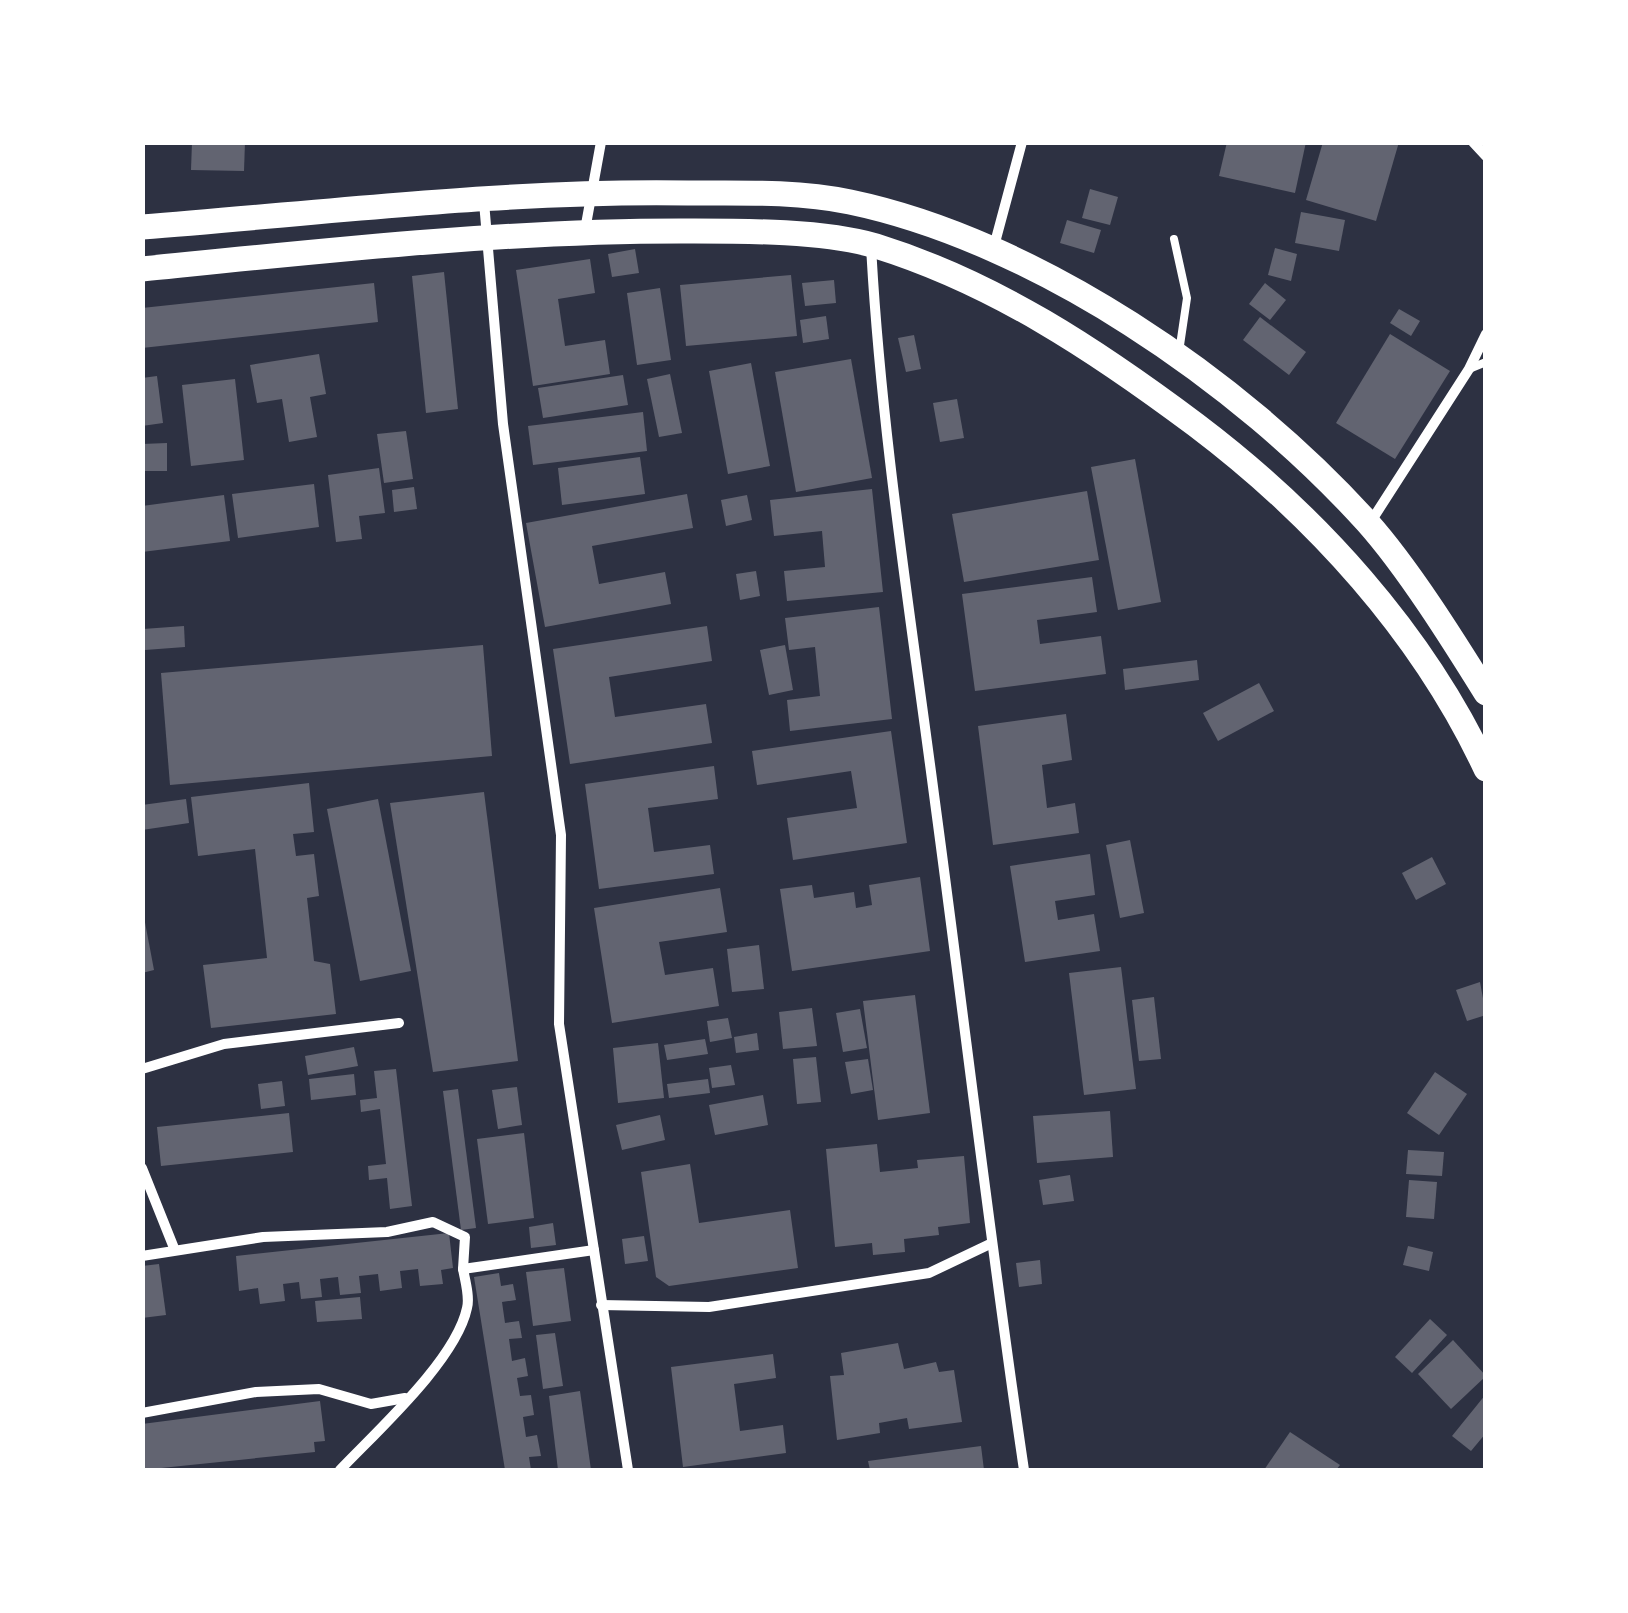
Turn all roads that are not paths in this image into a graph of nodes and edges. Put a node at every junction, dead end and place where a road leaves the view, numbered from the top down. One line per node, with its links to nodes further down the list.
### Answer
1 (601, 142): 5 (street)
2 (1022, 142): 12 (street)
3 (1473, 142): 4 (street)
4 (1486, 156)
5 (593, 191): 6 (main road); 8 (street); 12 (main road)
6 (484, 198): 7 (main road); 9 (street)
7 (142, 227)
8 (584, 231): 9 (main road); 11 (main road)
9 (487, 238): 13 (main road); 27 (street)
10 (1174, 239): 15 (lane)
11 (872, 245): 21 (main road); 25 (street)
12 (993, 251): 15 (main road)
13 (142, 269)
14 (1486, 334): 17 (street)
15 (1178, 357): 18 (main road)
16 (1486, 362): 17 (lane)
17 (1469, 369): 18 (street)
18 (1369, 524): 19 (main road)
19 (1478, 661): 20 (main road)
20 (1486, 693)
21 (1486, 769)
22 (399, 1023): 23 (street)
23 (142, 1069)
24 (142, 1168): 26 (street)
25 (990, 1244): 30 (street); 35 (street)
26 (174, 1248): 28 (street); 29 (street)
27 (594, 1250): 29 (street); 30 (street)
28 (142, 1256)
29 (463, 1269): 31 (street)
30 (601, 1306): 34 (street)
31 (406, 1398): 32 (street); 33 (street)
32 (142, 1413)
33 (340, 1470)
34 (628, 1470)
35 (1024, 1470)

